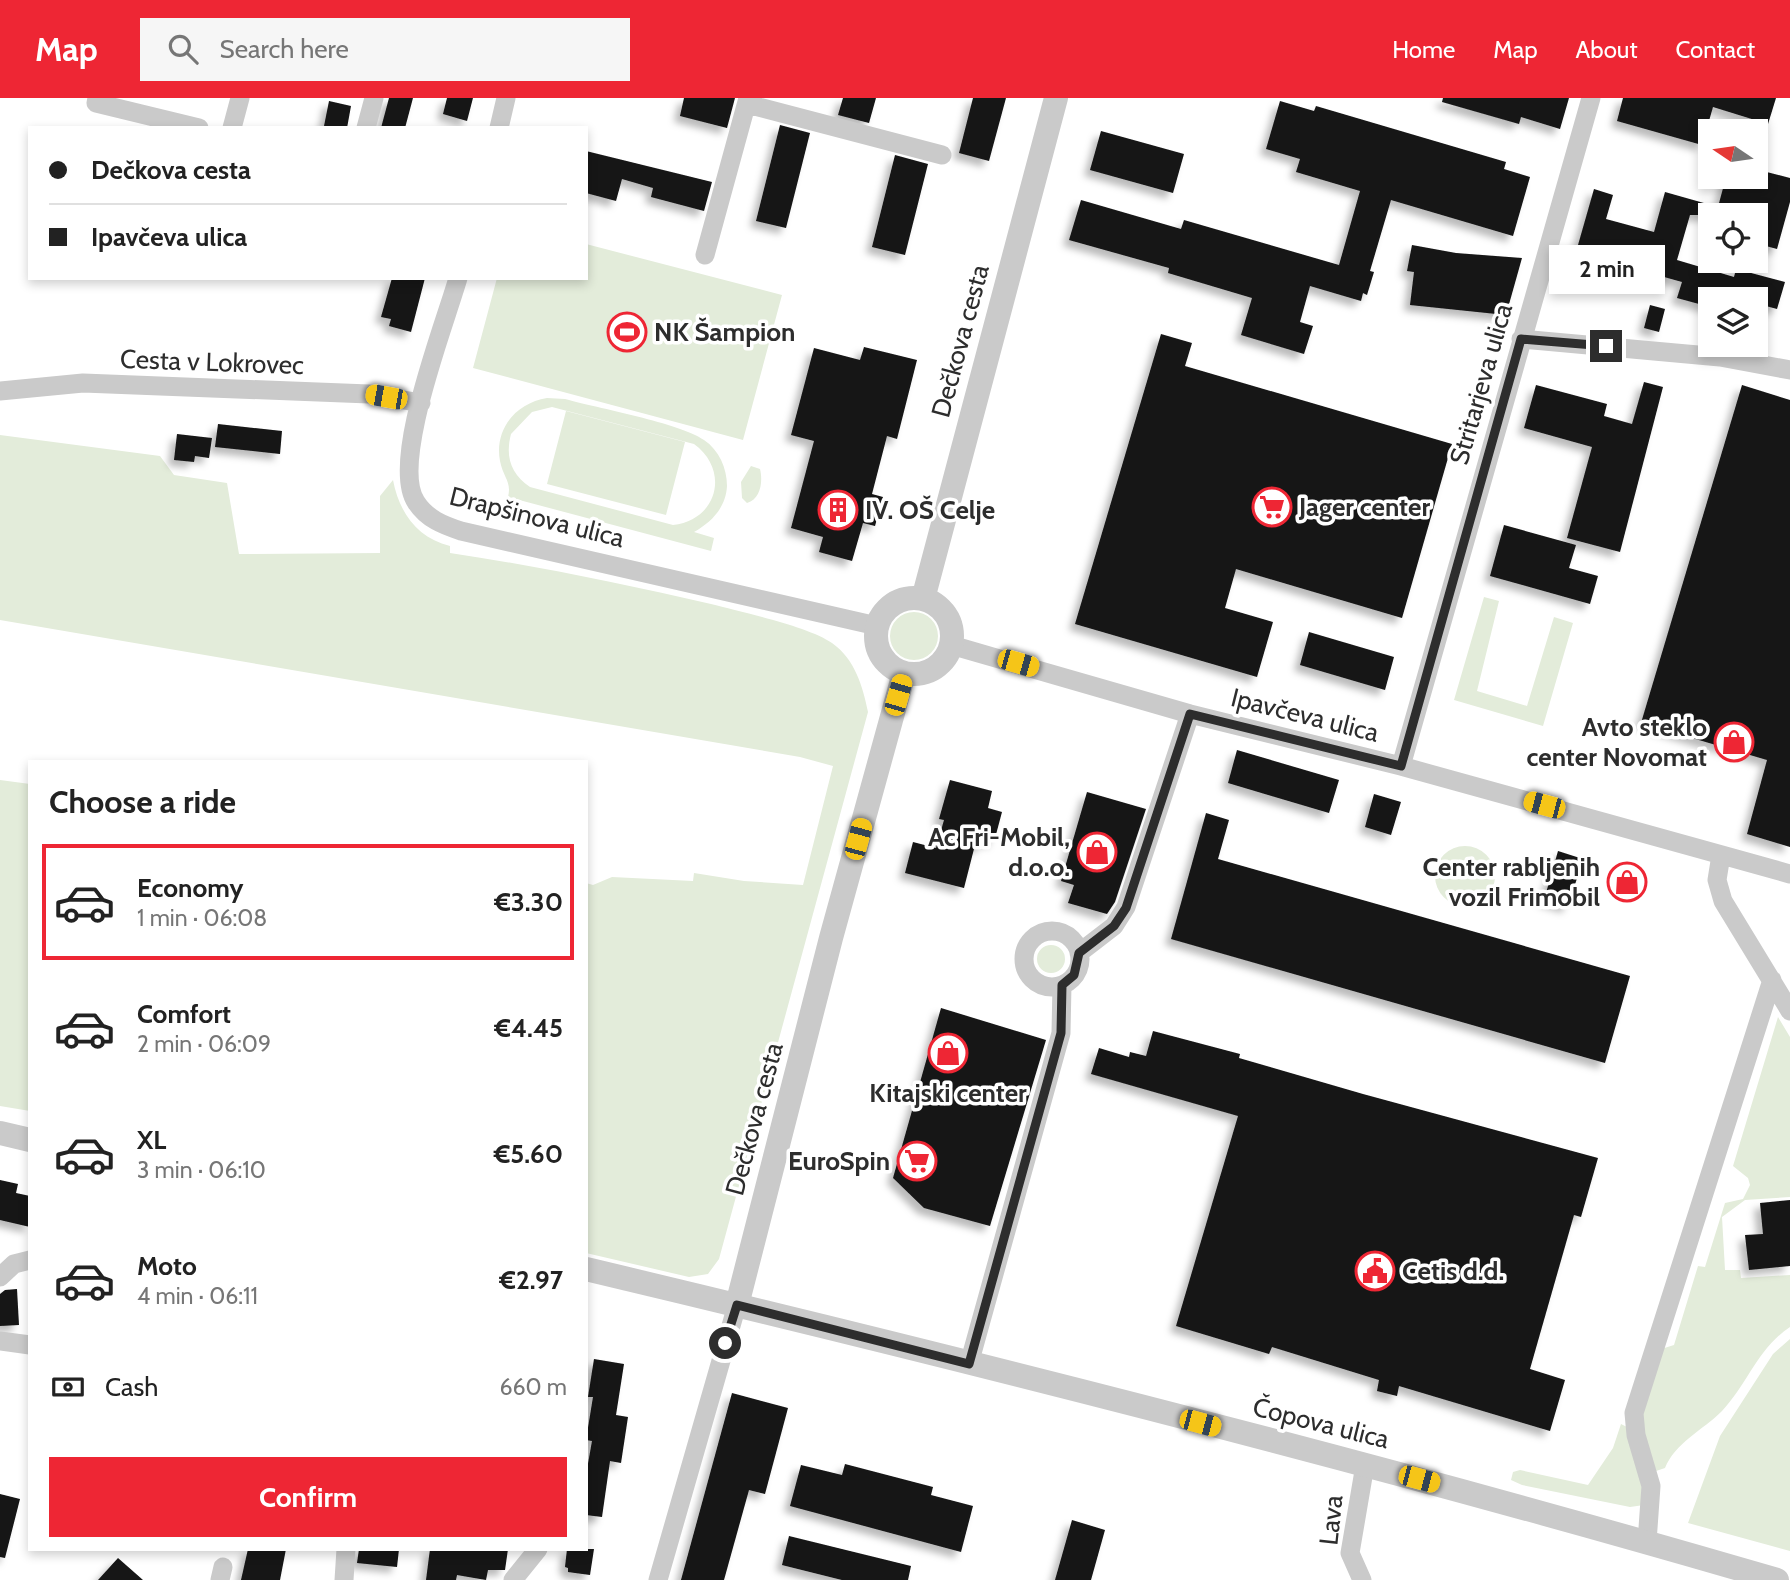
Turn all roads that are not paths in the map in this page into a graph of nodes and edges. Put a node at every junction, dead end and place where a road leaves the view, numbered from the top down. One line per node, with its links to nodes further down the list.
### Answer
1 (240, 98): 9 (street)
2 (374, 98): 10 (street)
3 (506, 98): 11 (street)
4 (1056, 98): 19 (street, Dečkova cesta)
5 (1591, 98): 15 (street, Stritarjeva ulica)
6 (96, 100): 8 (street)
7 (747, 101): 12 (street); 13 (street)
8 (192, 126)
9 (233, 126)
10 (367, 126)
11 (499, 126)
12 (942, 155)
13 (705, 255)
14 (457, 280): 18 (street, Drapšinova ulica)
15 (1521, 339): 16 (street); 24 (street, Stritarjeva ulica)
16 (1790, 370)
17 (0, 391): 18 (street, Cesta v Lokrovec)
18 (421, 403): 20 (street, Drapšinova ulica)
19 (923, 599): 20 (street); 21 (street)
20 (877, 626): 22 (street)
21 (951, 645): 22 (street); 23 (street, Ipavčeva ulica)
22 (904, 673): 35 (street, Dečkova cesta)
23 (1190, 714): 24 (street, Ipavčeva ulica); 27 (street)
24 (1401, 766): 25 (street, Ipavčeva ulica)
25 (1721, 855): 26 (street, Ipavčeva ulica); 29 (street)
26 (1790, 874)
27 (1079, 953): 28 (street); 28 (street)
28 (1062, 985): 38 (street)
29 (1782, 996): 40 (street)
30 (0, 1133): 31 (street)
31 (28, 1140)
32 (28, 1260): 34 (street)
33 (588, 1269): 35 (street, Čopova ulica)
34 (0, 1277)
35 (737, 1305): 38 (street, Čopova ulica); 45 (street, Dečkova cesta)
36 (0, 1341): 37 (street)
37 (28, 1345)
38 (969, 1364): 39 (street, Čopova ulica)
39 (1365, 1465): 40 (street, Čopova ulica); 46 (street, Lava)
40 (1647, 1542): 47 (street, Čopova ulica)
41 (346, 1551): 43 (street)
42 (536, 1551): 44 (street)
43 (344, 1580)
44 (513, 1580)
45 (658, 1580)
46 (1362, 1580)
47 (1777, 1580)

